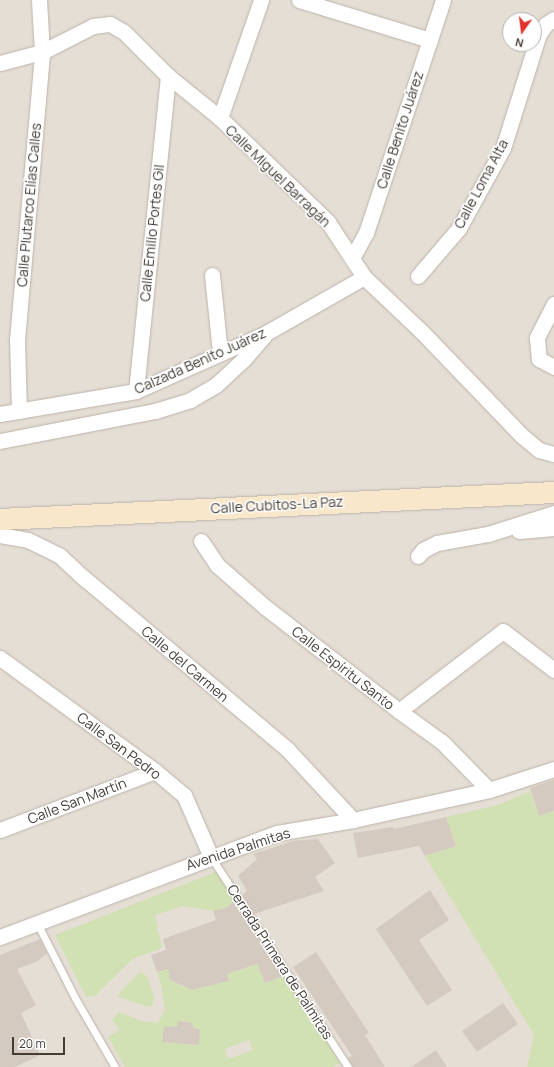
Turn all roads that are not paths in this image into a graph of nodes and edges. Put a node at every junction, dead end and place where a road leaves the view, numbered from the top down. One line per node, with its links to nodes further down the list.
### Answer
1 (39, 0): 7 (street, Calle Plutarco Elías Calles)
2 (261, 0): 10 (street)
3 (299, 0): 6 (street)
4 (443, 0): 6 (street, Calle Benito Juárez)
5 (554, 19): 13 (street, Calle Loma Alta)
6 (430, 40): 11 (street, Calle Benito Juárez)
7 (42, 52): 8 (street); 9 (street, Calle Miguel Barragán); 20 (street, Calle Plutarco Elías Calles)
8 (0, 63)
9 (168, 76): 10 (street, Calle Miguel Barragán); 19 (street, Calle Emilio Portes Gil)
10 (220, 118): 11 (street, Calle Miguel Barragán)
11 (352, 258): 14 (street, Calle Miguel Barragán)
12 (212, 275): 17 (street)
13 (418, 276)
14 (364, 277): 16 (street, Calzada Benito Juárez); 23 (street, Calle Miguel Barragán)
15 (554, 304): 18 (street)
16 (266, 333): 17 (street, Calzada Benito Juárez); 22 (street)
17 (220, 352): 19 (street, Calzada Benito Juárez)
18 (554, 367)
19 (136, 391): 20 (street, Calzada Benito Juárez)
20 (19, 411): 21 (street, Calzada Benito Juárez)
21 (0, 414)
22 (0, 441)
23 (554, 454)
24 (554, 492): 26 (main road, Calle Cubitos-La Paz)
25 (554, 513): 28 (street)
26 (0, 519)
27 (554, 528): 28 (street)
28 (488, 534): 31 (street)
29 (0, 535): 38 (street, Calle del Carmen)
30 (201, 541): 34 (street, Calle Espíritu Santo)
31 (418, 556)
32 (0, 658): 36 (street, Calle San Pedro)
33 (554, 670): 34 (street)
34 (399, 711): 37 (street, Calle Espíritu Santo)
35 (554, 769): 37 (street, Avenida Palmitas)
36 (155, 771): 39 (street, Calle San Martín); 40 (street, Calle San Pedro)
37 (489, 790): 38 (street, Avenida Palmitas)
38 (353, 820): 40 (street, Avenida Palmitas)
39 (0, 830)
40 (211, 857): 41 (street, Avenida Palmitas); 44 (lane, Cerrada Primera de Palmitas)
41 (36, 922): 42 (street, Avenida Palmitas); 43 (lane)
42 (0, 937)
43 (115, 1067)
44 (348, 1067)

